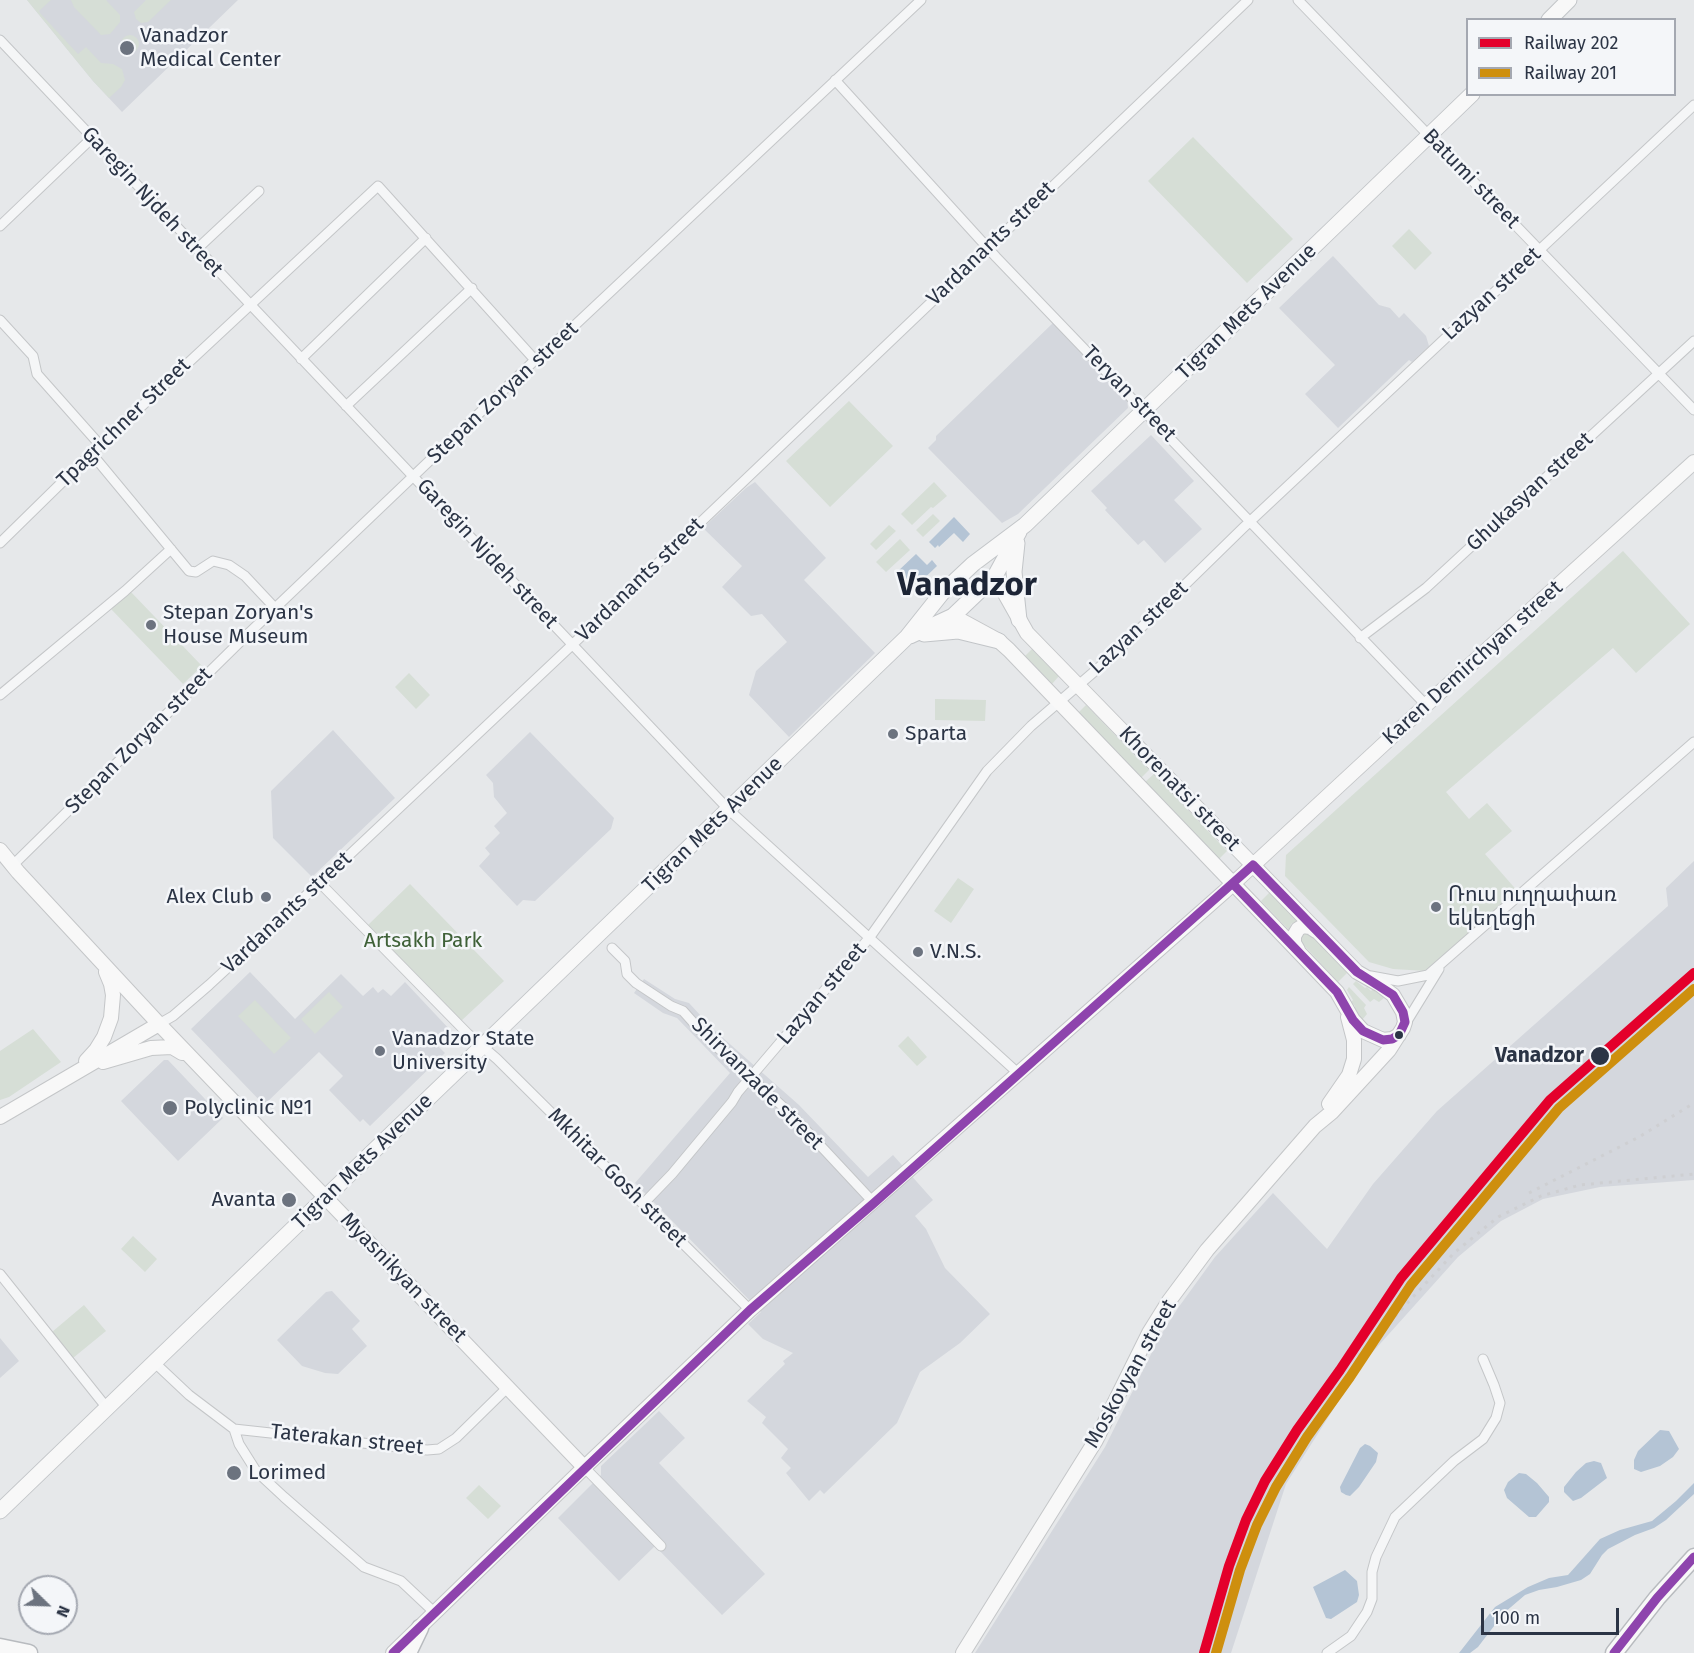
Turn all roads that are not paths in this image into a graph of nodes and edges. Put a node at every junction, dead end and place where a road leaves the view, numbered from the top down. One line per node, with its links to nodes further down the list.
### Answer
1 (921, 0): 7 (street, Stepan Zoryan street)
2 (1248, 0): 15 (street, Vardanants street)
3 (1298, 0): 10 (street, Batumi street)
4 (1569, 0): 5 (main road)
5 (1551, 18)
6 (0, 40): 11 (street, Garegin Njdeh street)
7 (836, 80): 15 (street, Teryan street); 23 (street, Stepan Zoryan street)
8 (1470, 96): 10 (main road, Tigran Mets Avenue)
9 (1694, 105): 17 (street, Lazyan street)
10 (1429, 136): 17 (street, Batumi street); 27 (main road, Tigran Mets Avenue)
11 (92, 138): 13 (street); 16 (street, Garegin Njdeh street)
12 (259, 191): 16 (street)
13 (0, 226)
14 (426, 238): 18 (street); 19 (street, Tpagrichner Street); 22 (street)
15 (987, 247): 27 (street, Teryan street); 45 (street, Vardanants street)
16 (197, 249): 19 (street, Garegin Njdeh street)
17 (1540, 249): 24 (street, Batumi street); 32 (street, Lazyan street)
18 (472, 288): 23 (street); 25 (street)
19 (250, 305): 22 (street, Garegin Njdeh street); 28 (street, Tpagrichner Street)
20 (0, 320): 28 (street)
21 (1694, 341): 24 (street, Ghukasyan street)
22 (301, 359): 25 (street, Garegin Njdeh street)
23 (535, 360): 31 (street, Stepan Zoryan street)
24 (1659, 373): 26 (street, Batumi street); 43 (street, Ghukasyan street)
25 (346, 406): 31 (street, Garegin Njdeh street)
26 (1694, 410)
27 (1145, 411): 32 (street, Teryan street); 33 (main road, Tigran Mets Avenue)
28 (100, 445): 29 (street, Tpagrichner Street)
29 (92, 454): 34 (street, Tpagrichner Street); 35 (street)
30 (1694, 462): 49 (street, Karen Demirchyan street)
31 (414, 476): 39 (street, Stepan Zoryan street); 45 (street, Garegin Njdeh street)
32 (1249, 522): 43 (street, Teryan street); 46 (street, Lazyan street)
33 (1020, 529): 36 (main road, Tigran Mets Avenue); 37 (main road, Tigran Mets Avenue); 41 (main road)
34 (0, 543)
35 (171, 549): 39 (street); 47 (street)
36 (973, 564): 37 (main road, Khorenatsi street); 38 (main road, Tigran Mets Avenue)
37 (995, 576): 40 (main road, Tigran Mets Avenue); 41 (street, Khorenatsi street)
38 (942, 593): 40 (main road); 42 (main road, Tigran Mets Avenue)
39 (275, 608): 53 (street, Stepan Zoryan street)
40 (954, 616): 42 (main road, Tigran Mets Avenue); 44 (street, Khorenatsi street)
41 (1019, 620): 46 (street, Khorenatsi street)
42 (907, 637): 44 (main road); 51 (main road, Tigran Mets Avenue)
43 (1360, 638): 49 (street, Teryan street)
44 (999, 641): 48 (street, Khorenatsi street)
45 (572, 645): 51 (street, Garegin Njdeh street); 55 (street, Vardanants street)
46 (1078, 685): 48 (street, Lazyan street); 54 (street, Khorenatsi street)
47 (0, 695)
48 (1059, 702): 56 (street, Khorenatsi street); 58 (street, Lazyan street)
49 (1426, 705): 54 (street, Karen Demirchyan street)
50 (1694, 742): 62 (street)
51 (729, 810): 58 (street, Garegin Njdeh street); 67 (main road, Tigran Mets Avenue)
52 (0, 850): 53 (street, Myasnikyan street)
53 (6, 863): 61 (street, Myasnikyan street)
54 (1253, 865): 56 (street, Karen Demirchyan street); 57 (street, Khorenatsi street)
55 (320, 883): 65 (street, Vardanants street); 67 (street, Mkhitar Gosh street)
56 (1233, 884): 60 (street, Khorenatsi street); 70 (street, Karen Demirchyan street)
57 (1320, 934): 60 (street); 63 (street, Khorenatsi street)
58 (870, 937): 70 (street, Garegin Njdeh street); 71 (street, Lazyan street)
59 (612, 948): 71 (street, Shirvanzade street)
60 (1300, 954): 64 (street, Khorenatsi street)
61 (103, 964): 65 (street, Myasnikyan street); 69 (street)
62 (1438, 967): 63 (street); 66 (street)
63 (1357, 972): 66 (street, Khorenatsi street)
64 (1337, 992): 66 (street, Khorenatsi street); 73 (street)
65 (159, 1024): 68 (street, Myasnikyan street); 69 (street, Vardanants street)
66 (1401, 1032): 73 (street, Moskovyan street)
67 (483, 1047): 74 (main road, Tigran Mets Avenue); 76 (street, Mkhitar Gosh street)
68 (190, 1057): 69 (street); 74 (street, Myasnikyan street)
69 (78, 1070): 72 (street, Vardanants street)
70 (1019, 1074): 75 (street, Karen Demirchyan street)
71 (752, 1078): 75 (street, Shirvanzade street); 76 (street, Lazyan street)
72 (2, 1113)
73 (1315, 1126): 94 (street, Moskovyan street)
74 (326, 1198): 80 (main road, Tigran Mets Avenue); 81 (street, Myasnikyan street)
75 (874, 1203): 78 (street, Karen Demirchyan street)
76 (643, 1204): 78 (street, Mkhitar Gosh street)
77 (0, 1274): 82 (street)
78 (750, 1310): 84 (street, Karen Demirchyan street)
79 (1483, 1359): 95 (street)
80 (155, 1364): 82 (main road, Tigran Mets Avenue); 83 (street, Taterakan street)
81 (508, 1387): 83 (street, Taterakan street); 84 (street, Myasnikyan street)
82 (107, 1408): 85 (main road, Tigran Mets Avenue)
83 (234, 1429): 88 (street, Taterakan street)
84 (584, 1467): 86 (street, Myasnikyan street); 88 (street, Karen Demirchyan street)
85 (0, 1511)
86 (661, 1546)
87 (1694, 1557): 96 (highway)
88 (435, 1613): 89 (street, Karen Demirchyan street)
89 (420, 1628): 92 (street, Karen Demirchyan street); 93 (highway)
90 (0, 1647): 91 (highway)
91 (29, 1653)
92 (393, 1653)
93 (408, 1653)
94 (963, 1653)
95 (1327, 1653)
96 (1614, 1653)

